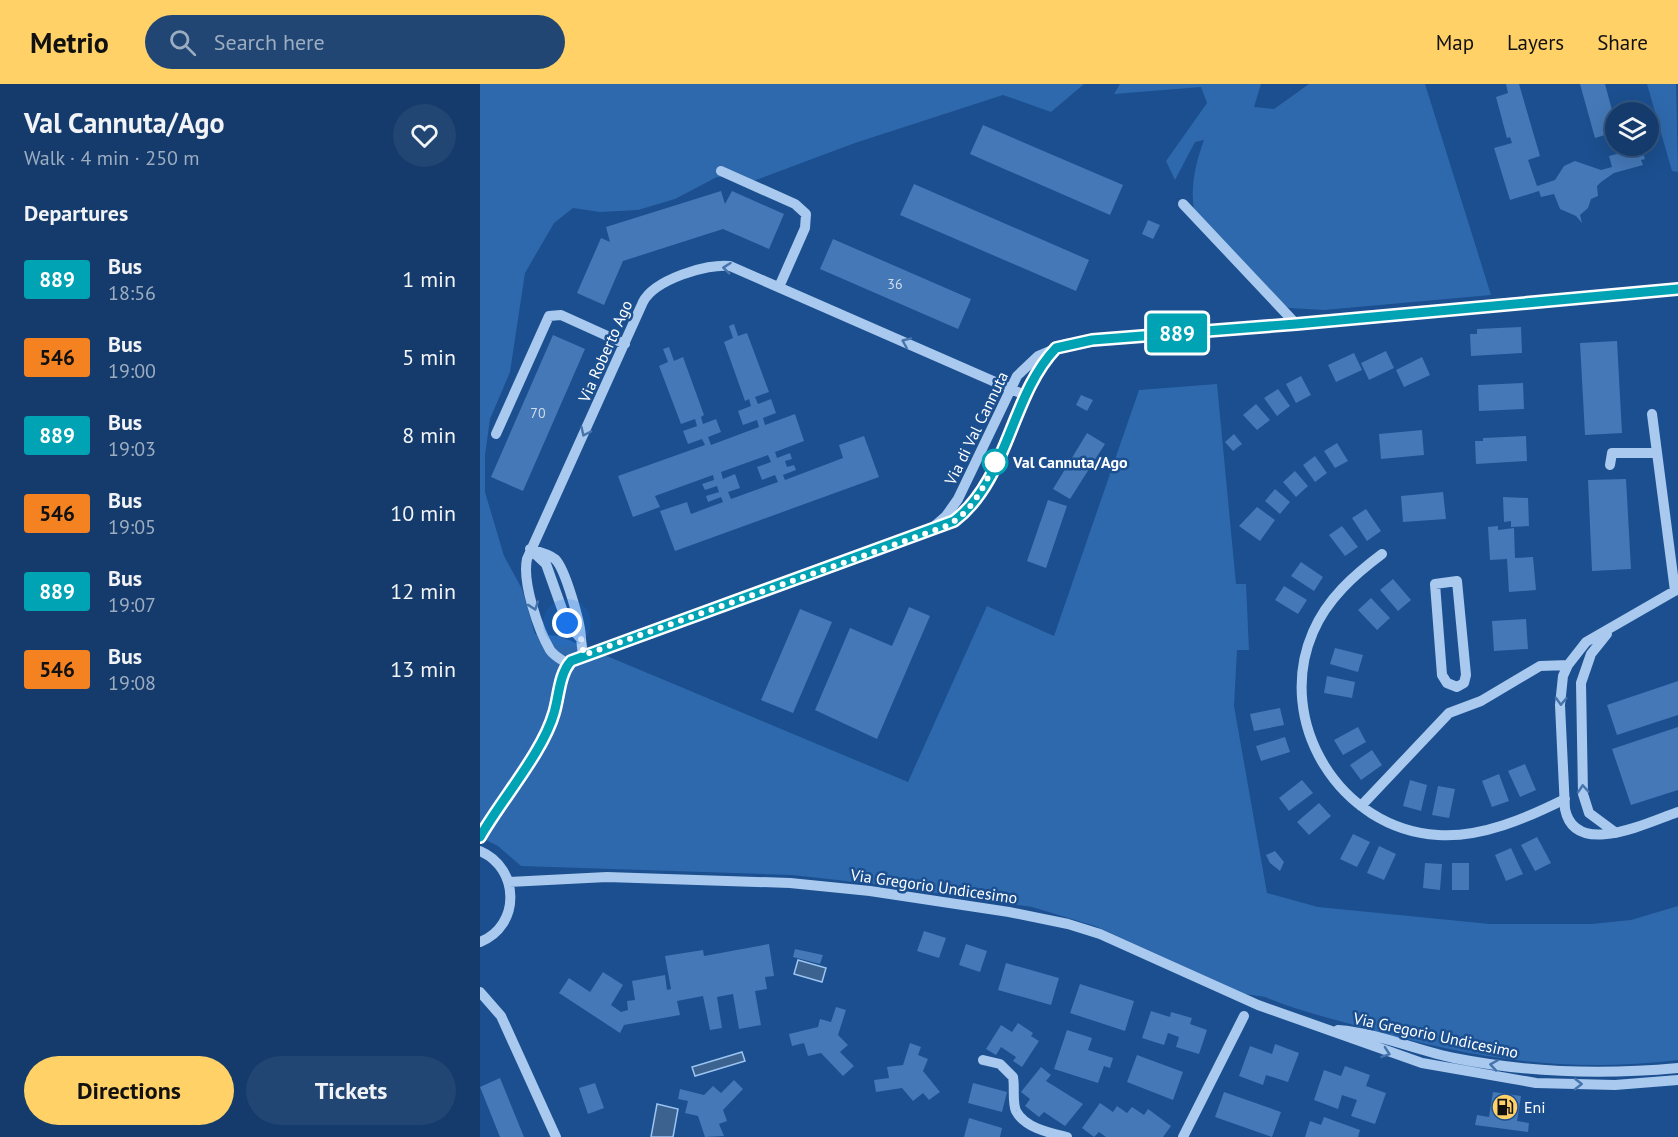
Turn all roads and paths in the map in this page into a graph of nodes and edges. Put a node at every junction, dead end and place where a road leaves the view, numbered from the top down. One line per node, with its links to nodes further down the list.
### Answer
1 (721, 171): 3 (street)
2 (1183, 204): 5 (street)
3 (779, 287): 6 (street, Via Roberto Ago, one-way to 6); 8 (street, Via Roberto Ago, one-way to 3)
4 (1678, 288): 5 (street, Via di Val Cannuta)
5 (1296, 324): 7 (street, Via di Val Cannuta)
6 (625, 344): 11 (street); 15 (street, Via Roberto Ago, one-way to 15)
7 (1056, 348): 8 (street, Via di Val Cannuta); 9 (street, Via di Val Cannuta)
8 (1010, 388): 9 (street, Via Roberto Ago); 14 (street, Via di Val Cannuta)
9 (1027, 396): 14 (street, Via di Val Cannuta)
10 (1652, 414): 12 (street)
11 (496, 434)
12 (1657, 453): 13 (street); 18 (street)
13 (1610, 465)
14 (930, 530): 20 (street, Via di Val Cannuta)
15 (530, 549): 20 (street); 21 (street, Via Roberto Ago, one-way to 21)
16 (1382, 554): 24 (street)
17 (1457, 581): 17 (street)
18 (1676, 590): 19 (street)
19 (1616, 626): 22 (street); 26 (street, one-way to 19)
20 (584, 655): 21 (street, Via di Val Cannuta)
21 (568, 664): 27 (street)
22 (1568, 665): 23 (street, one-way to 23); 24 (street)
23 (1565, 799): 24 (street); 26 (street)
24 (1361, 806)
25 (1678, 812): 26 (street)
26 (1616, 832)
27 (480, 837)
28 (480, 851): 29 (street)
29 (509, 882): 30 (street); 33 (street, Via Gregorio Undicesimo)
30 (480, 942)
31 (480, 992): 37 (street)
32 (1244, 1016): 39 (street)
33 (1332, 1030): 35 (street, Via Gregorio Undicesimo, one-way to 33); 36 (street, Via Gregorio Undicesimo, one-way to 36)
34 (983, 1060): 38 (street)
35 (1678, 1068)
36 (1678, 1080)
37 (556, 1137)
38 (1067, 1137)
39 (1183, 1137)

